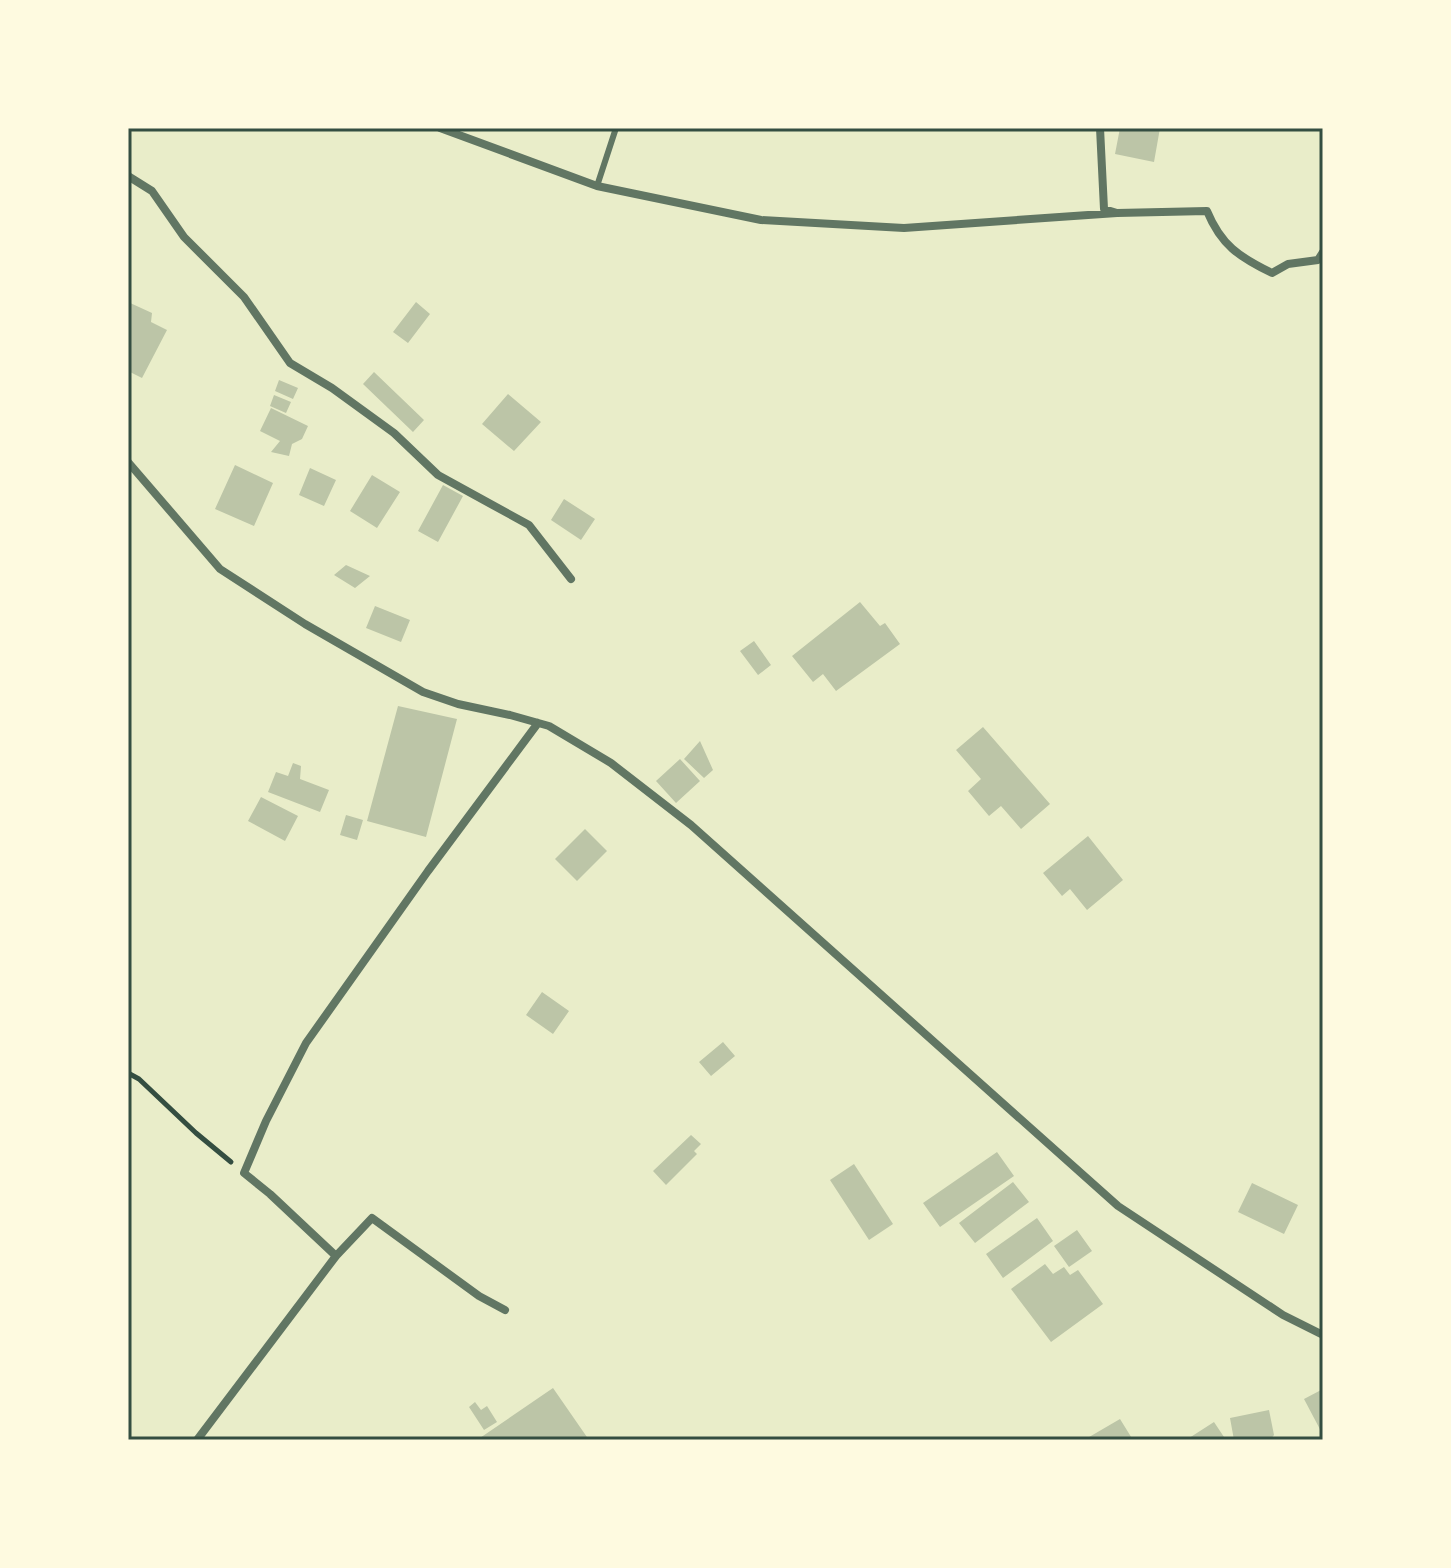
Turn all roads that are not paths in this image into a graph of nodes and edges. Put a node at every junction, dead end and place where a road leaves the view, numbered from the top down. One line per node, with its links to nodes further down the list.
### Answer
1 (440, 128): 5 (street)
2 (616, 128): 5 (lane)
3 (1100, 128): 6 (street)
4 (128, 176): 9 (street)
5 (597, 186): 6 (street)
6 (1117, 213): 7 (street)
7 (1323, 252)
8 (128, 462): 10 (street)
9 (571, 579)
10 (538, 723): 11 (street); 13 (street)
11 (336, 1256): 12 (street); 14 (street)
12 (505, 1310)
13 (1323, 1335)
14 (197, 1440)

